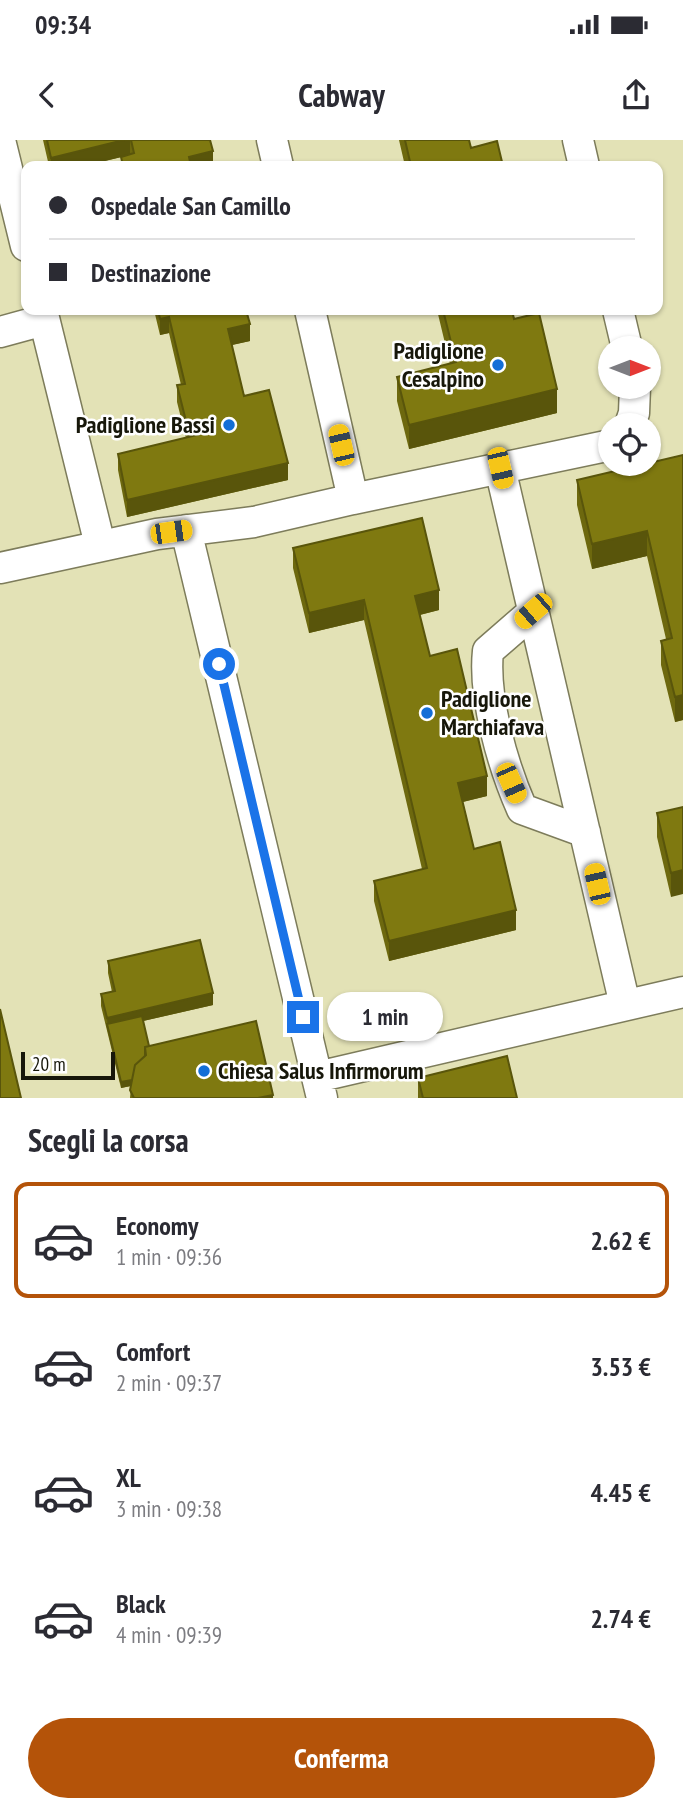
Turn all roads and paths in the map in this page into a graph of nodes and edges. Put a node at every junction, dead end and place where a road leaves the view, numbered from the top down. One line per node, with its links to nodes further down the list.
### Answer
1 (0, 140): 6 (lane)
2 (272, 140): 4 (lane)
3 (578, 140): 5 (lane)
4 (277, 161)
5 (583, 161)
6 (21, 226)
7 (43, 315): 10 (lane); 16 (lane)
8 (311, 315): 14 (lane)
9 (619, 315): 11 (lane)
10 (0, 332)
11 (624, 336)
12 (598, 447): 13 (lane)
13 (500, 468): 14 (lane); 18 (lane)
14 (353, 499): 15 (lane)
15 (186, 530): 16 (lane); 22 (lane)
16 (100, 545): 17 (lane)
17 (0, 568)
18 (533, 611): 19 (lane); 19 (lane)
19 (584, 832): 21 (lane)
20 (683, 992): 21 (lane)
21 (625, 1005): 22 (lane)
22 (319, 1087)

